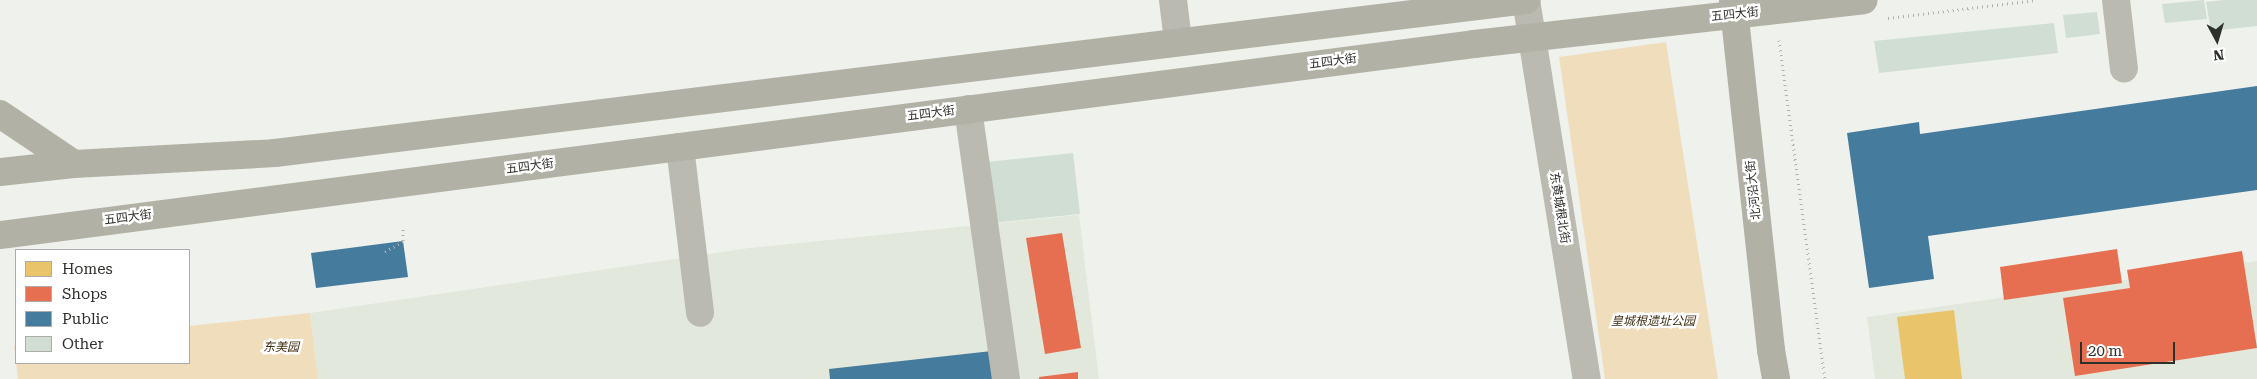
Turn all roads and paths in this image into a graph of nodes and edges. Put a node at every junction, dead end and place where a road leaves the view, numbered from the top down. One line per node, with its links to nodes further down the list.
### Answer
1 (1173, 0): 8 (street)
2 (1526, 0): 7 (street, 东黄城根北街); 8 (main road)
3 (1864, 0): 6 (main road, 五四大街)
4 (2116, 0): 9 (street)
5 (1734, 7): 6 (main road, 五四大街); 7 (main road, 五四大街); 21 (main road, 北河沿大街)
6 (1774, 10): 22 (path)
7 (1532, 38): 10 (main road, 五四大街); 20 (street, 东黄城根北街)
8 (1178, 41): 13 (main road)
9 (2124, 69)
10 (968, 109): 12 (main road, 五四大街); 19 (street)
11 (0, 114): 13 (main road)
12 (680, 147): 16 (main road, 五四大街); 18 (street)
13 (74, 164): 14 (main road)
14 (0, 172)
15 (403, 230): 17 (path)
16 (0, 235)
17 (385, 252)
18 (700, 313)
19 (1006, 379)
20 (1587, 379)
21 (1776, 379)
22 (1825, 379)

